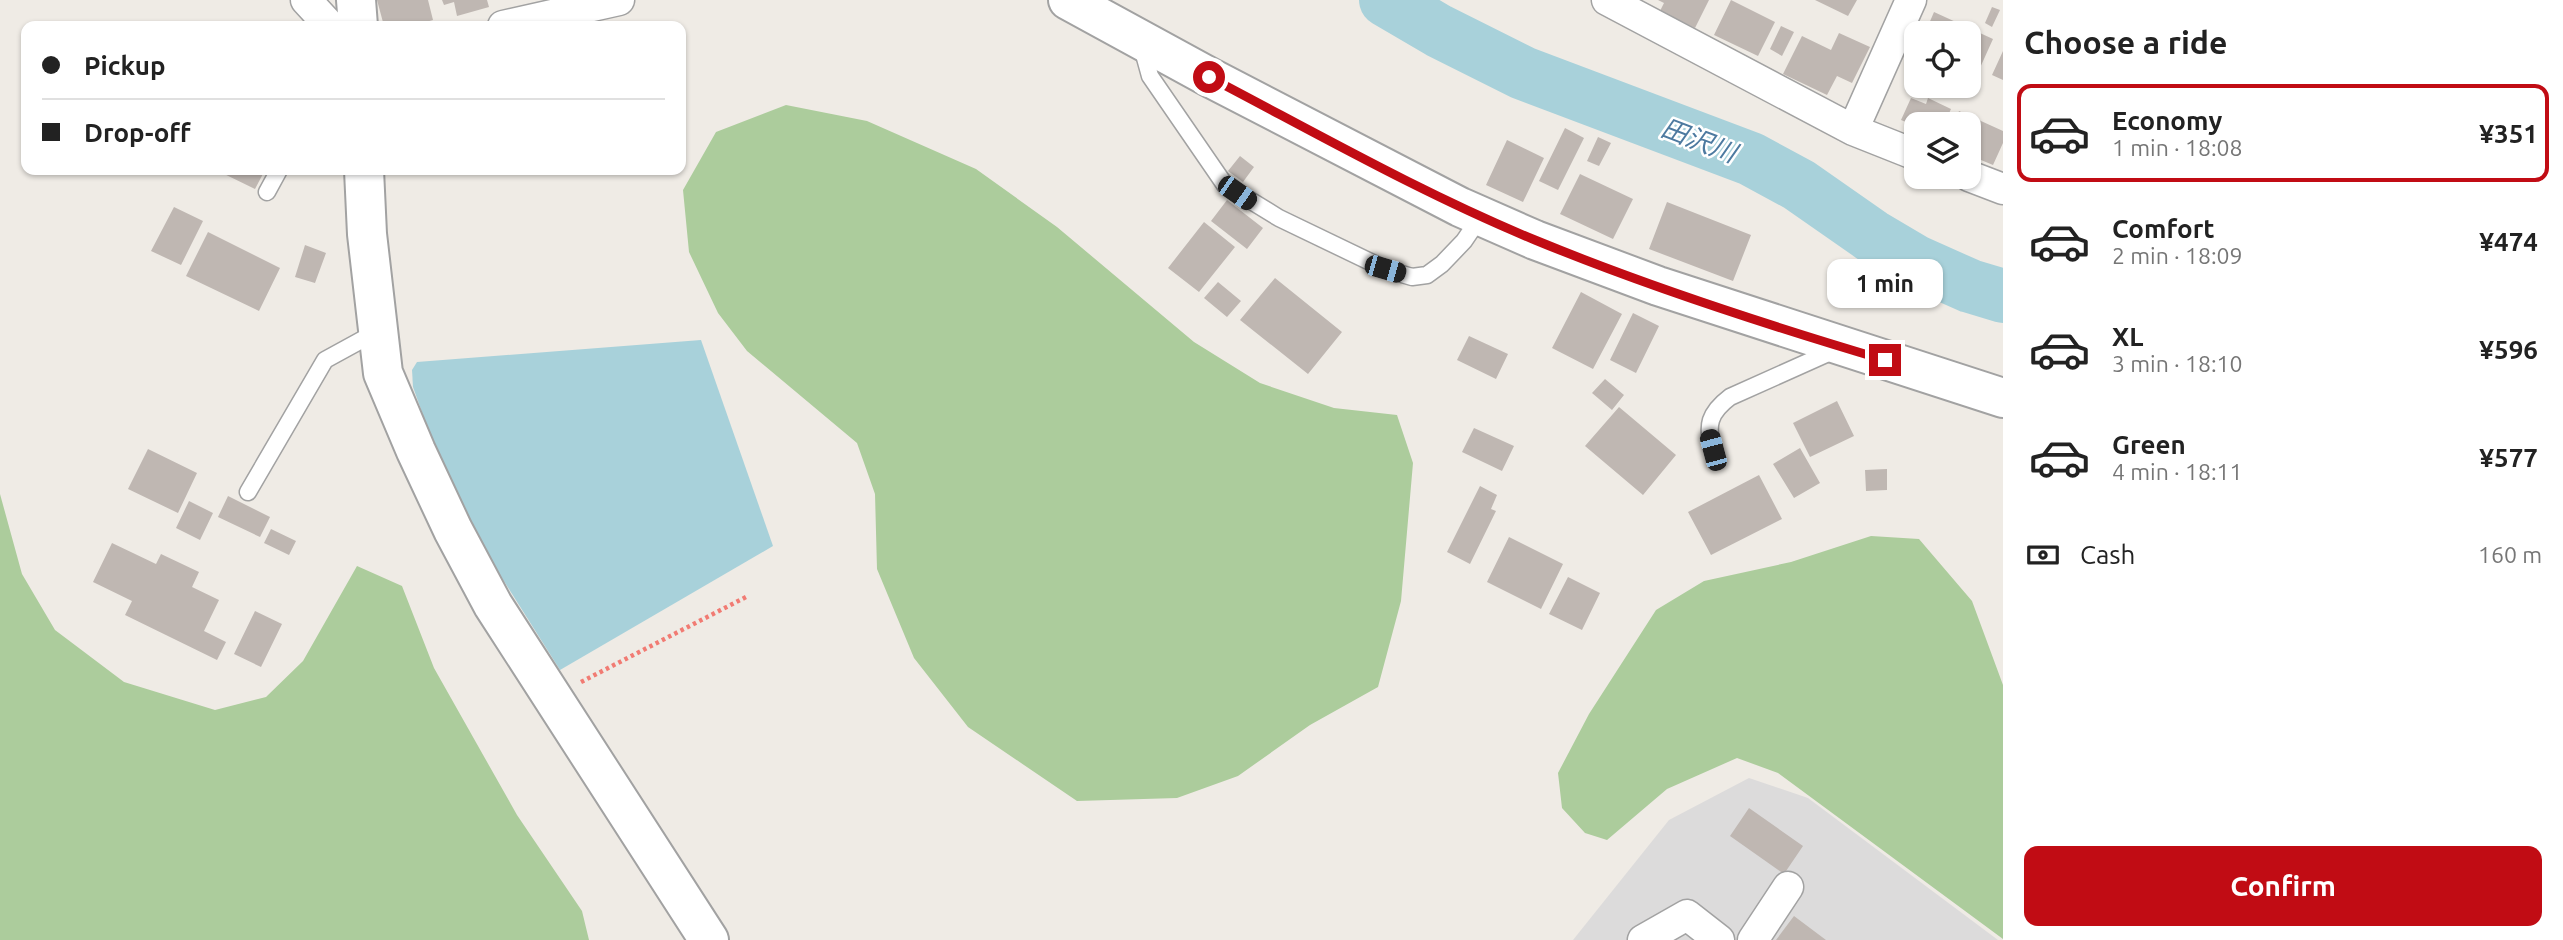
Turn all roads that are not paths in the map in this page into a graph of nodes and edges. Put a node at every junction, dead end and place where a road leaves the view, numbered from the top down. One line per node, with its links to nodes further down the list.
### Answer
1 (306, 0): 7 (street)
2 (356, 0): 8 (street)
3 (619, 0): 9 (street)
4 (1068, 0): 10 (street)
5 (1606, 0): 11 (street)
6 (1912, 0): 11 (street)
7 (325, 21)
8 (358, 21)
9 (525, 21)
10 (1140, 38): 18 (street); 18 (lane)
11 (1853, 130): 12 (street)
12 (1904, 150)
13 (276, 175): 17 (lane)
14 (364, 175): 19 (street)
15 (1981, 181): 16 (street)
16 (2003, 189)
17 (267, 192)
18 (1481, 216): 20 (street)
19 (378, 331): 23 (lane); 25 (street)
20 (1841, 347): 21 (street); 22 (lane)
21 (2003, 398)
22 (1713, 450)
23 (248, 492)
24 (1788, 887): 28 (street)
25 (709, 940)
26 (1643, 940): 27 (street)
27 (1719, 940)
28 (1753, 940)

